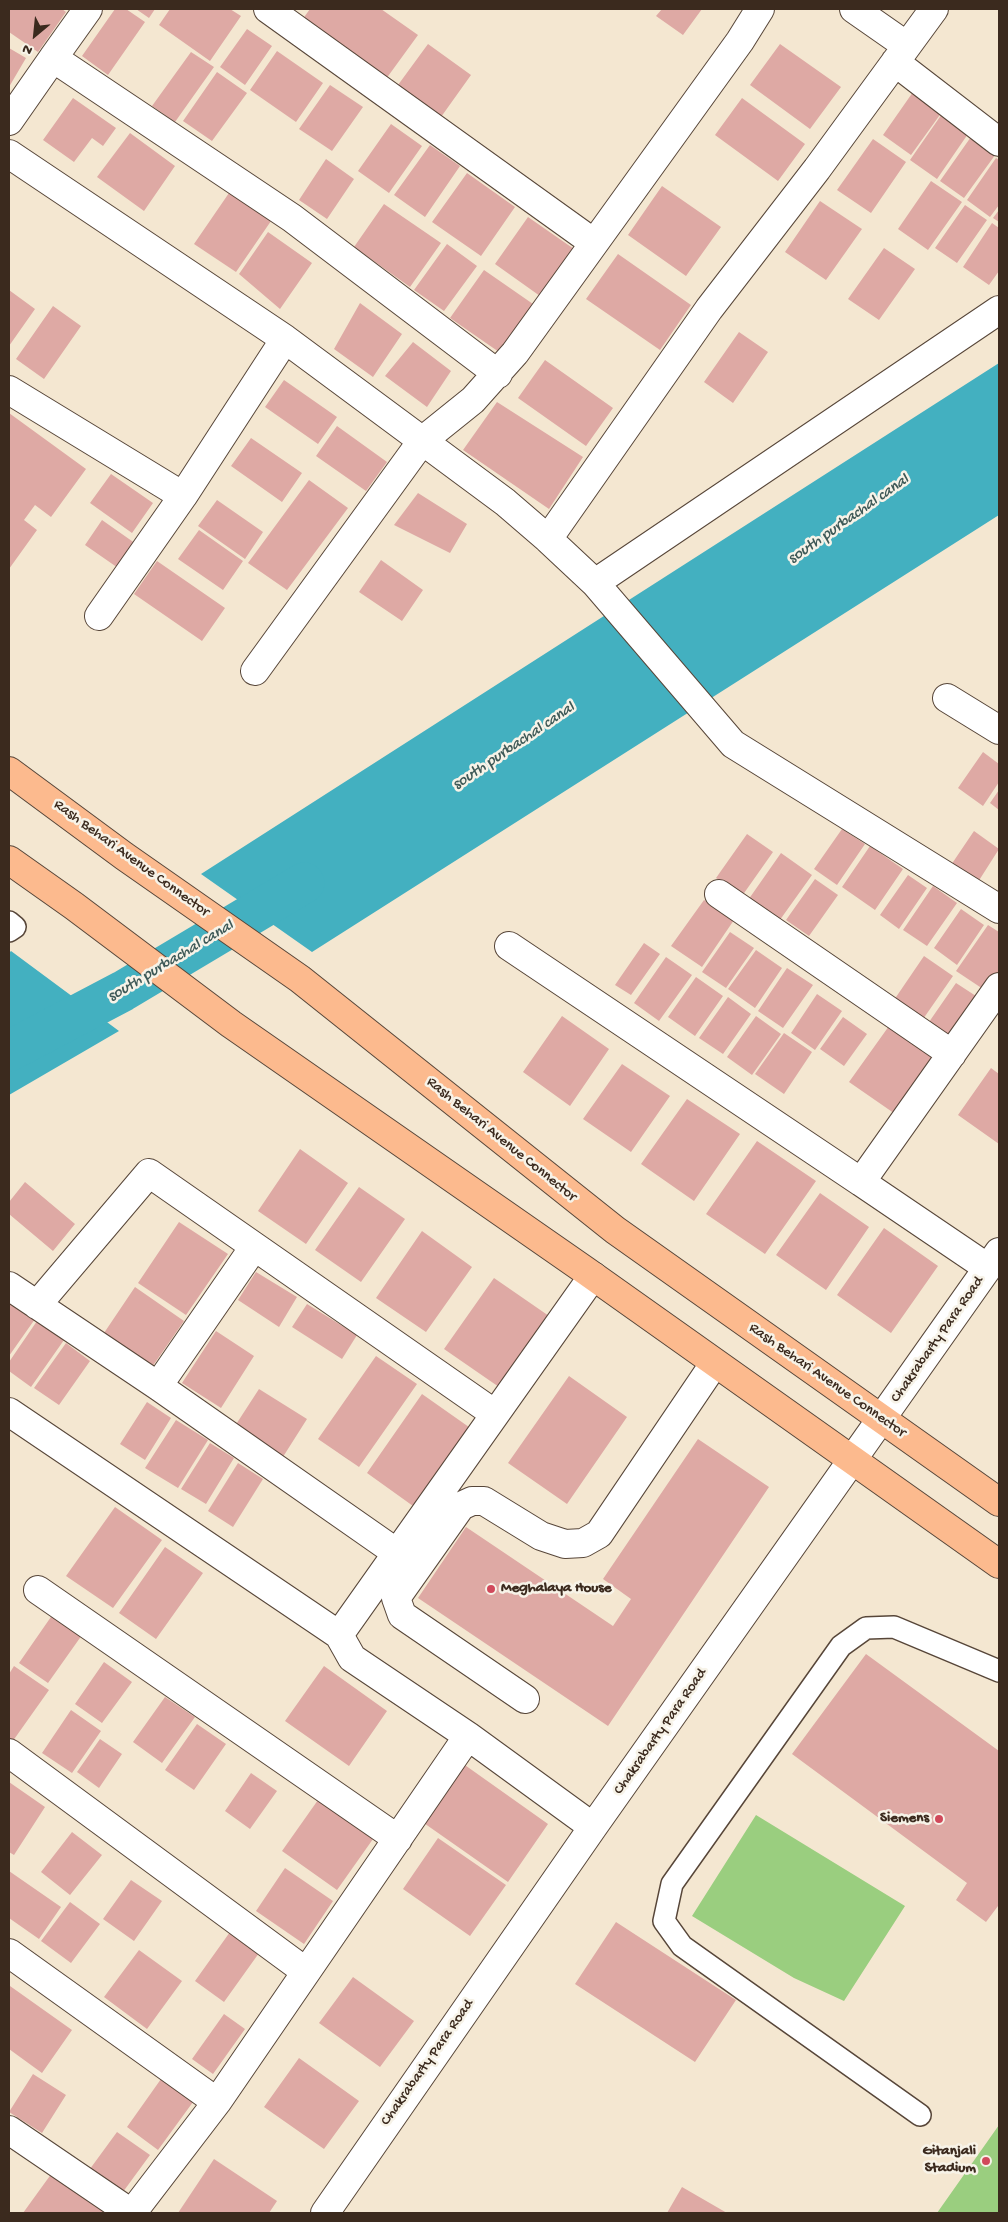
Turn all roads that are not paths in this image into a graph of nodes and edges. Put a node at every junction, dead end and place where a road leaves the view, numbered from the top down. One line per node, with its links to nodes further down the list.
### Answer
1 (88, 9): 7 (street)
2 (268, 9): 11 (street)
3 (759, 9): 11 (street)
4 (854, 9): 6 (street)
5 (934, 9): 6 (street)
6 (901, 54): 9 (street); 18 (street)
7 (53, 58): 8 (street); 14 (street)
8 (9, 121)
9 (999, 142)
10 (9, 154): 13 (street)
11 (594, 243): 14 (street)
12 (999, 310): 19 (street)
13 (285, 339): 16 (street); 17 (street)
14 (498, 374): 16 (street)
15 (9, 390): 17 (street)
16 (422, 441): 18 (street); 21 (street)
17 (184, 496): 20 (street)
18 (548, 539): 19 (street)
19 (595, 583): 27 (street)
20 (99, 616)
21 (255, 671)
22 (947, 698): 23 (street)
23 (999, 730)
24 (9, 771): 43 (main road, Rash Behari Avenue Connector)
25 (9, 860): 36 (main road)
26 (719, 894): 32 (street)
27 (999, 909)
28 (9, 922): 29 (lane)
29 (9, 931)
30 (509, 946): 33 (street)
31 (999, 987): 32 (street)
32 (952, 1054): 33 (street)
33 (861, 1182): 35 (street)
34 (254, 1246): 38 (street); 40 (street); 42 (street)
35 (993, 1260): 43 (street, Chakrabarty Para Road)
36 (593, 1276): 39 (main road); 42 (street)
37 (9, 1286): 38 (street)
38 (37, 1305): 40 (street)
39 (714, 1364): 44 (main road); 51 (street)
40 (158, 1386): 46 (street)
41 (9, 1412): 49 (street)
42 (494, 1414): 46 (street)
43 (882, 1419): 44 (street, Chakrabarty Para Road); 45 (main road, Rash Behari Avenue Connector)
44 (854, 1460): 47 (main road); 54 (street, Chakrabarty Para Road)
45 (999, 1502)
46 (397, 1553): 49 (street)
47 (999, 1564)
48 (38, 1590): 55 (street)
49 (339, 1635): 52 (street)
50 (999, 1671): 59 (lane)
51 (525, 1699)
52 (468, 1736): 54 (street); 55 (street)
53 (9, 1753): 57 (street)
54 (593, 1827): 62 (street, Chakrabarty Para Road)
55 (398, 1839): 57 (street)
56 (9, 1952): 58 (street)
57 (305, 1971): 58 (street)
58 (216, 2102): 61 (street)
59 (920, 2115)
60 (9, 2130): 61 (street)
61 (132, 2213)
62 (325, 2213)

